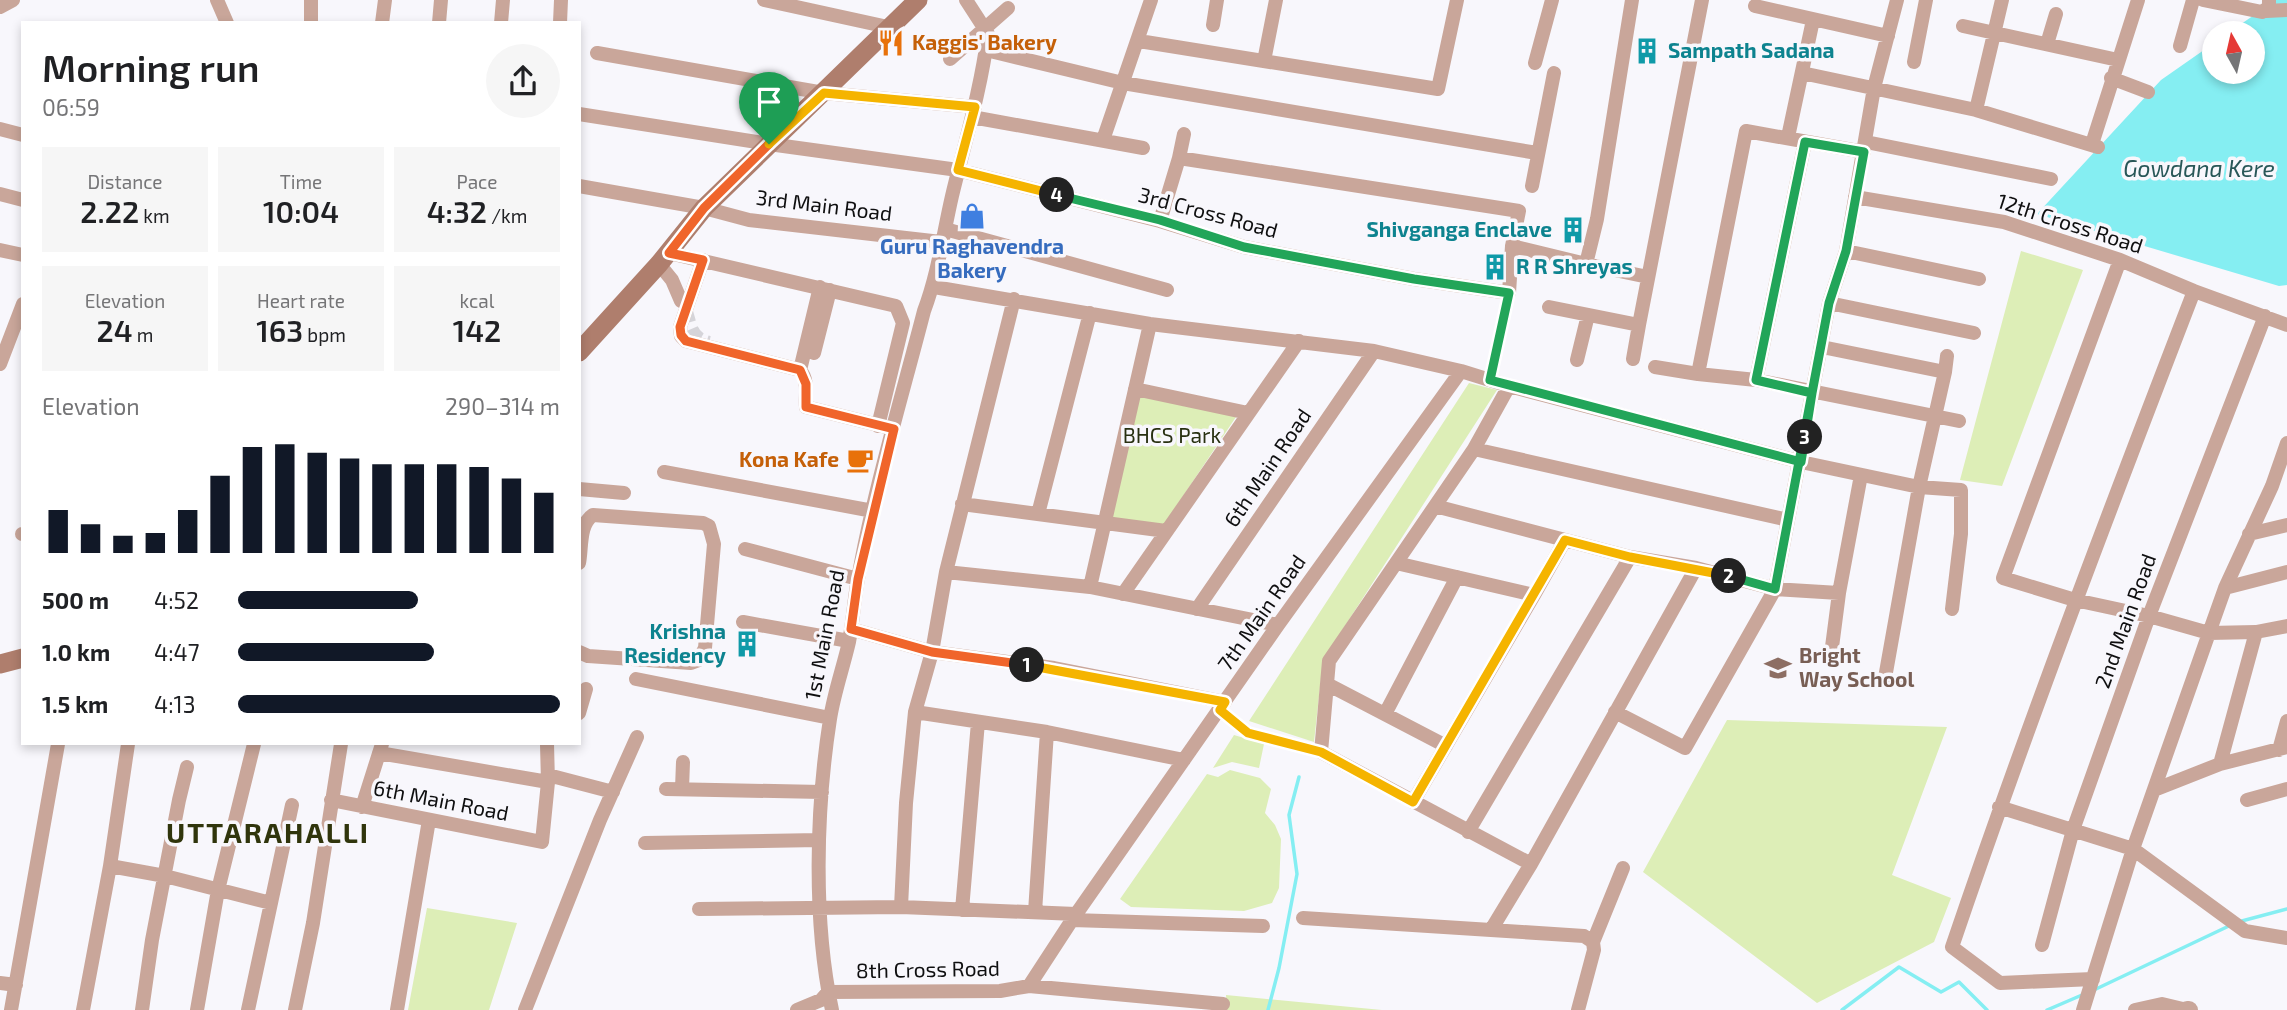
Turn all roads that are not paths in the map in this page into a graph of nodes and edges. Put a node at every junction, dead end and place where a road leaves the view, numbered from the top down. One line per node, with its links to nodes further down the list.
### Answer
1 (13, 0): 27 (street)
2 (217, 0): 32 (street)
3 (311, 0): 33 (street)
4 (385, 0): 34 (street)
5 (441, 0): 35 (street)
6 (503, 0): 36 (street)
7 (561, 0): 37 (street)
8 (764, 0): 24 (street)
9 (918, 0): 40 (main road)
10 (966, 0): 41 (street)
11 (1151, 0): 44 (street)
12 (1217, 0): 38 (street)
13 (1276, 0): 51 (street)
14 (1457, 0): 51 (street)
15 (1552, 0): 53 (street)
16 (1632, 0): 92 (street)
17 (1702, 0): 93 (street)
18 (1897, 0): 43 (street)
19 (1926, 0): 52 (street)
20 (2002, 0): 42 (street)
21 (2138, 0): 50 (street)
22 (2193, 0): 46 (street)
23 (2203, 0): 25 (street)
24 (781, 2): 40 (street)
25 (2267, 5): 29 (street)
26 (1755, 6): 31 (street)
27 (0, 7)
28 (1008, 8): 41 (street)
29 (2287, 10)
30 (2056, 14): 45 (street)
31 (1813, 20): 43 (street); 54 (street)
32 (226, 21)
33 (310, 21)
34 (382, 21)
35 (439, 21)
36 (501, 21)
37 (560, 21)
38 (1213, 26)
39 (1963, 26): 42 (street)
40 (888, 27): 60 (main road)
41 (984, 27): 47 (street, 1st Main Road); 49 (street)
42 (1993, 33): 45 (street); 61 (street)
43 (1888, 36): 58 (street)
44 (1139, 41): 51 (street); 57 (street)
45 (2047, 44): 50 (street)
46 (2180, 46)
47 (986, 50): 57 (street); 62 (street, 1st Main Road)
48 (597, 53): 60 (street)
49 (950, 59)
50 (2118, 60): 56 (street)
51 (1264, 61)
52 (1914, 62)
53 (1535, 63)
54 (1802, 72): 58 (street); 67 (street)
55 (1555, 73): 73 (street)
56 (2111, 78): 59 (street); 61 (street)
57 (1123, 83): 68 (street); 73 (street)
58 (1874, 88): 61 (street); 71 (street)
59 (2148, 92)
60 (824, 93): 62 (street); 70 (main road)
61 (1976, 110)
62 (974, 112): 68 (street); 75 (street, 1st Main Road)
63 (581, 114): 70 (street, 3rd Cross Road)
64 (0, 129): 65 (street)
65 (21, 134)
66 (1184, 134): 74 (street)
67 (1788, 137): 69 (street); 123 (street)
68 (1103, 140): 72 (street)
69 (1805, 142): 71 (street); 126 (street)
70 (769, 144): 75 (street, 3rd Cross Road); 82 (main road)
71 (1865, 147): 76 (street); 80 (street)
72 (1143, 148)
73 (1537, 153): 78 (street)
74 (1179, 158): 83 (street); 85 (street)
75 (958, 170): 83 (street, 3rd Cross Road); 84 (street, 1st Main Road)
76 (2051, 179)
77 (581, 186): 82 (street, 3rd Main Road)
78 (1532, 186)
79 (0, 194): 81 (street)
80 (1856, 197): 87 (street); 91 (street, 12th Cross Road)
81 (21, 199)
82 (704, 208): 84 (street, 3rd Main Road); 89 (main road)
83 (1160, 220): 99 (street, 3rd Cross Road)
84 (943, 235): 95 (street, 1st Main Road); 97 (street, 3rd Main Road)
85 (1512, 246): 92 (street); 99 (street)
86 (0, 250): 88 (street)
87 (1846, 251): 94 (street); 102 (street)
88 (21, 255)
89 (664, 258): 90 (street); 101 (street); 114 (main road)
90 (703, 260): 96 (street); 124 (street)
91 (2120, 260): 98 (street, 12th Cross Road); 170 (street)
92 (1586, 264): 93 (street)
93 (1648, 277): 109 (street)
94 (1979, 279)
95 (934, 287): 100 (street); 134 (street, 1st Main Road)
96 (825, 288): 124 (street); 133 (street)
97 (1167, 290)
98 (2194, 291): 107 (street, 12th Cross Road); 170 (street)
99 (1509, 293): 125 (street)
100 (1014, 299): 105 (street); 145 (street)
101 (681, 301)
102 (1829, 303): 111 (street); 113 (street)
103 (1549, 307): 106 (street)
104 (21, 309): 119 (street)
105 (1090, 313): 108 (street); 148 (street)
106 (1588, 315): 109 (street); 118 (street)
107 (2265, 316): 110 (street, 12th Cross Road); 173 (street, 2nd Main Road)
108 (1150, 324): 112 (street); 128 (street)
109 (1639, 325): 117 (street)
110 (2287, 325)
111 (1973, 333)
112 (1299, 341): 115 (street); 130 (street)
113 (1822, 347): 122 (street); 129 (street)
114 (581, 348)
115 (1374, 351): 121 (street); 172 (street, 6th Main Road)
116 (1947, 355): 122 (street)
117 (1633, 359)
118 (1577, 360)
119 (0, 364)
120 (1655, 368): 123 (street)
121 (1461, 370): 125 (street); 175 (street, 7th Main Road)
122 (1945, 372): 131 (street)
123 (1698, 374): 126 (street)
124 (803, 377): 133 (street)
125 (1490, 380): 127 (street)
126 (1756, 380): 129 (street)
127 (1509, 386): 136 (street); 137 (street)
128 (1135, 389): 130 (street); 150 (street)
129 (1812, 393): 131 (street); 137 (street)
130 (1248, 413): 152 (street)
131 (1935, 416): 132 (street); 142 (street)
132 (1959, 421)
133 (878, 426): 134 (street)
134 (894, 429): 147 (street, 1st Main Road)
135 (2287, 443): 141 (street)
136 (1474, 449): 146 (street); 149 (street)
137 (1801, 462): 139 (street); 149 (street)
138 (664, 471): 147 (street)
139 (1861, 475): 142 (street); 167 (street)
140 (2287, 483): 141 (street)
141 (2272, 486): 153 (street)
142 (1919, 487): 171 (street); 186 (street)
143 (581, 489): 144 (street)
144 (624, 493)
145 (962, 504): 148 (street); 160 (street)
146 (1435, 506): 154 (street); 158 (street)
147 (873, 511): 163 (street, 1st Main Road)
148 (1038, 514): 150 (street)
149 (1788, 520): 166 (street)
150 (1104, 523): 152 (street); 164 (street)
151 (2287, 525): 153 (street)
152 (1166, 531): 168 (street)
153 (2249, 534): 165 (street)
154 (1565, 540): 157 (street); 169 (street)
155 (581, 548): 182 (street)
156 (745, 549): 163 (street)
157 (1630, 557): 159 (street); 227 (street)
158 (1396, 563): 162 (street); 187 (street)
159 (1696, 568): 166 (street); 192 (street)
160 (946, 572): 164 (street); 181 (street)
161 (2287, 572): 165 (street)
162 (1457, 577): 169 (street); 193 (street)
163 (858, 579): 179 (street, 1st Main Road)
164 (1090, 587): 168 (street)
165 (2225, 588): 178 (street)
166 (1775, 589): 167 (street); 192 (street)
167 (1839, 593): 180 (street)
168 (1123, 594): 172 (street)
169 (1534, 595): 204 (street)
170 (2074, 600): 173 (street); 224 (street)
171 (1952, 608)
172 (1197, 609): 175 (street)
173 (2149, 616): 178 (street); 226 (street, 2nd Main Road)
174 (743, 622): 179 (street)
175 (1278, 625): 190 (street, 7th Main Road)
176 (2287, 626): 177 (street)
177 (2256, 632): 178 (street); 210 (street)
178 (2209, 633): 216 (street)
179 (850, 635): 181 (street); 194 (street, 1st Main Road)
180 (1832, 647)
181 (932, 652): 190 (street); 191 (street)
182 (581, 653)
183 (21, 659): 184 (main road)
184 (0, 664)
185 (636, 679): 194 (street)
186 (1908, 682)
187 (1327, 684): 193 (street); 207 (street)
188 (586, 689): 189 (street)
189 (581, 706)
190 (1222, 706): 207 (street); 208 (street, 7th Main Road)
191 (915, 712): 196 (street); 237 (street)
192 (1615, 712): 231 (street)
193 (1385, 714): 204 (street)
194 (830, 718): 218 (street, 1st Main Road)
195 (2287, 721): 206 (street)
196 (978, 722): 197 (street); 240 (street)
197 (1047, 732): 208 (street); 241 (street)
198 (637, 737): 217 (street)
199 (58, 745): 250 (street)
200 (128, 745): 232 (street)
201 (254, 745): 235 (street)
202 (341, 745): 219 (street)
203 (547, 745): 212 (street)
204 (1446, 746): 221 (street)
205 (380, 749): 212 (street); 223 (street)
206 (2283, 749): 210 (street)
207 (1321, 752): 221 (street)
208 (1184, 760): 242 (street, 7th Main Road)
209 (683, 762): 214 (street)
210 (2220, 764): 216 (street)
211 (187, 767): 234 (street)
212 (548, 778): 217 (street); 225 (street, 6th Main Road)
213 (666, 789): 214 (street)
214 (682, 789): 218 (street)
215 (2287, 789): 220 (street)
216 (2154, 790): 230 (street)
217 (613, 792): 262 (street)
218 (822, 792): 228 (street, 1st Main Road)
219 (331, 800): 223 (street, 6th Main Road); 260 (street)
220 (2247, 800)
221 (1413, 802): 227 (street)
222 (292, 805): 236 (street)
223 (362, 807): 225 (street, 6th Main Road)
224 (1999, 807): 226 (street); 253 (street)
225 (429, 820): 261 (street)
226 (2073, 830): 230 (street); 248 (street, 2nd Main Road)
227 (1468, 832): 231 (street)
228 (819, 840): 229 (street); 239 (street, 1st Main Road)
229 (645, 843)
230 (2133, 849): 246 (street); 253 (street)
231 (1531, 864): 245 (street)
232 (110, 866): 234 (street); 256 (street)
233 (1623, 868): 247 (street)
234 (164, 877): 235 (street); 257 (street)
235 (218, 890): 236 (street); 258 (street)
236 (271, 903): 259 (street)
237 (901, 907): 239 (street); 240 (street)
238 (699, 909): 239 (street)
239 (820, 909): 252 (street, 1st Main Road)
240 (962, 909): 241 (street)
241 (1035, 912): 242 (street)
242 (1074, 917): 244 (street); 251 (street, 7th Main Road)
243 (1303, 918): 245 (street)
244 (1263, 926)
245 (1491, 930): 247 (street)
246 (2287, 939)
247 (1593, 942): 265 (street)
248 (2042, 946)
249 (0, 983): 250 (street)
250 (16, 985): 255 (street)
251 (1029, 986): 252 (street, 8th Cross Road); 254 (street, 8th Cross Road)
252 (828, 992): 263 (street); 264 (street, 1st Main Road)
253 (2088, 993)
254 (1223, 1004)
255 (11, 1010)
256 (83, 1010)
257 (142, 1010)
258 (197, 1010)
259 (248, 1010)
260 (295, 1010)
261 (397, 1010)
262 (526, 1010)
263 (797, 1010)
264 (832, 1010)
265 (1578, 1010)
266 (2135, 1010): 267 (street)
267 (2188, 1010)

